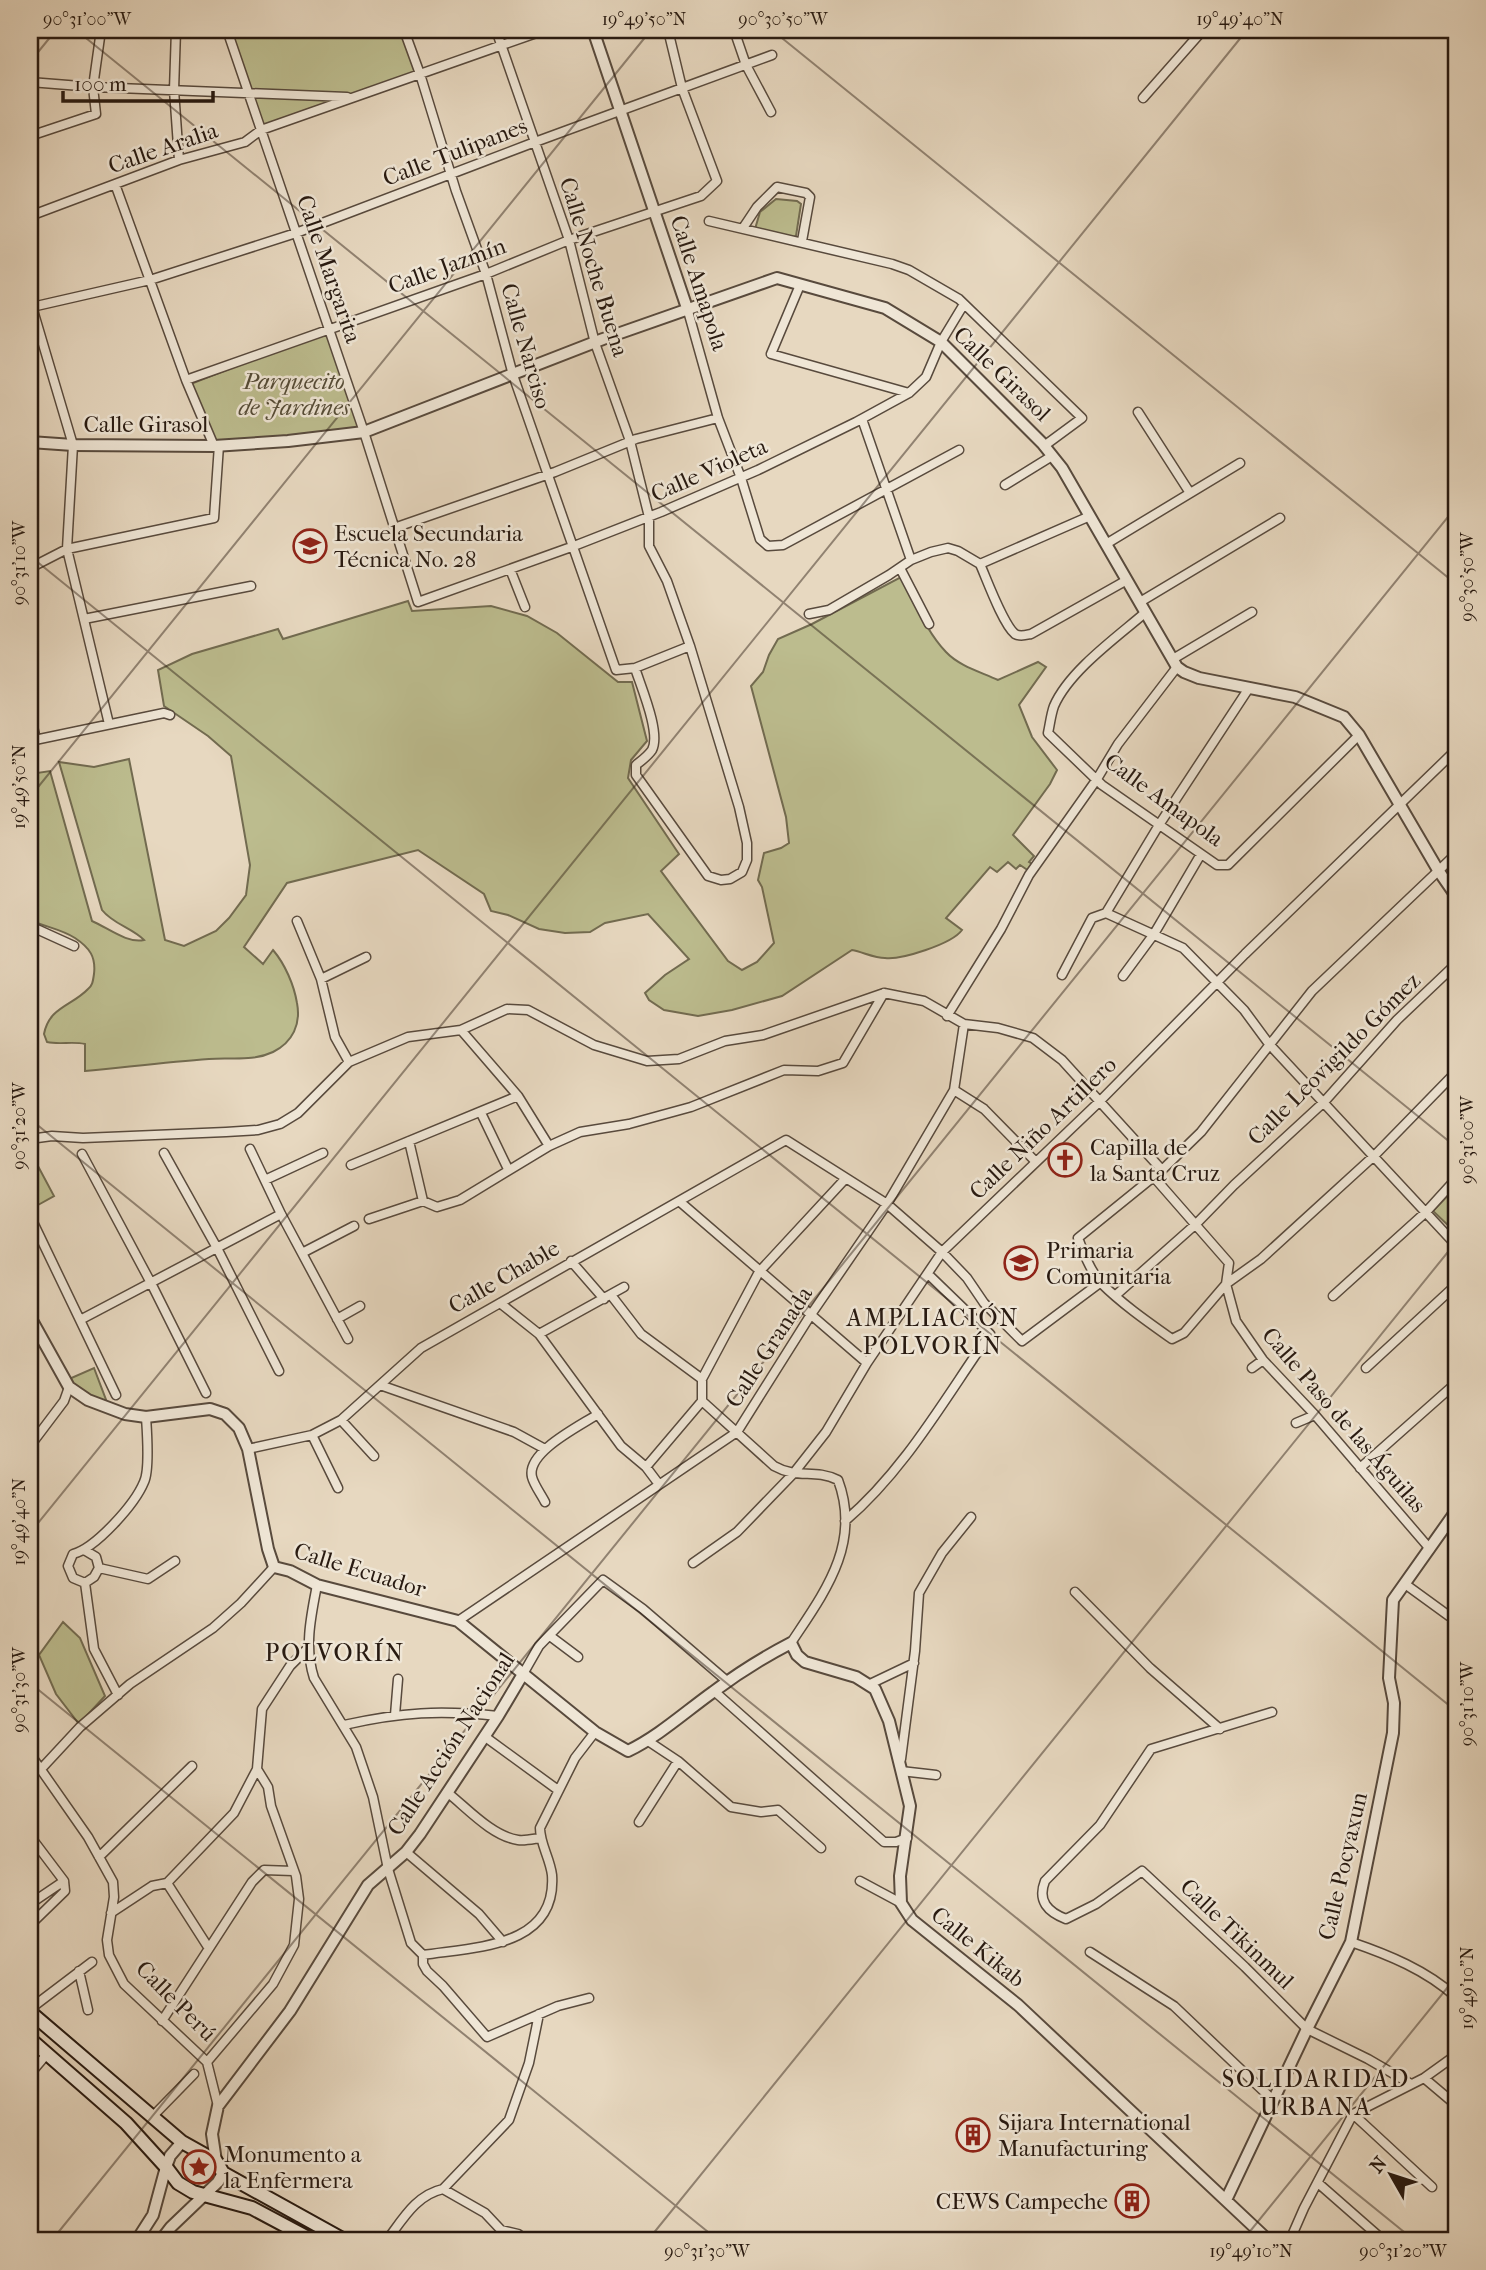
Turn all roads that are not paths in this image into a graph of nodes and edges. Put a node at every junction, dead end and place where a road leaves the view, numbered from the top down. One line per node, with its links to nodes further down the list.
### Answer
1 (101, 30): 16 (street)
2 (176, 30): 18 (street)
3 (227, 30): 19 (street, Calle Margarita)
4 (404, 30): 14 (street, Calle Narciso)
5 (496, 30): 11 (street, Calle Noche Buena)
6 (545, 30): 11 (street, Calle Aralia)
7 (593, 30): 22 (street, Calle Amapola)
8 (668, 30): 17 (street)
9 (734, 30): 13 (street)
10 (1203, 30): 21 (street)
11 (501, 45): 14 (street, Calle Aralia); 26 (street, Calle Noche Buena)
12 (772, 55): 13 (street, Calle Tulipanes)
13 (746, 65): 17 (street, Calle Tulipanes); 23 (street)
14 (420, 74): 20 (street, Calle Aralia); 28 (street, Calle Narciso)
15 (30, 82): 16 (street)
16 (93, 87): 18 (street); 25 (street)
17 (682, 88): 22 (street, Calle Tulipanes); 30 (street, Calle Jazmín)
18 (174, 90): 19 (street); 27 (street)
19 (248, 92): 20 (street); 24 (street, Calle Margarita)
20 (353, 97): 24 (street, Calle Aralia)
21 (1143, 98)
22 (620, 111): 26 (street, Calle Tulipanes); 30 (street, Calle Amapola)
23 (771, 112)
24 (261, 130): 27 (street, Calle Aralia); 34 (street, Calle Margarita)
25 (30, 136)
26 (535, 142): 28 (street, Calle Tulipanes); 35 (street, Calle Noche Buena)
27 (179, 160): 29 (street, Calle Aralia)
28 (452, 175): 34 (street, Calle Tulipanes); 37 (street, Calle Narciso)
29 (115, 184): 31 (street, Calle Aralia); 38 (street)
30 (654, 213): 35 (street, Calle Jazmín); 42 (street, Calle Amapola)
31 (30, 216)
32 (709, 221): 33 (street)
33 (743, 228): 36 (street); 36 (street)
34 (296, 233): 38 (street, Calle Tulipanes); 43 (street, Calle Margarita)
35 (569, 240): 37 (street, Calle Jazmín); 45 (street, Calle Noche Buena)
36 (802, 241): 41 (street)
37 (486, 274): 43 (street, Calle Jazmín); 46 (street, Calle Narciso)
38 (150, 280): 40 (street, Calle Tulipanes); 47 (street)
39 (800, 285): 42 (street, Calle Girasol); 44 (street, Calle Girasol); 48 (street)
40 (31, 303): 55 (street)
41 (964, 304): 44 (street, Calle Violeta); 57 (street)
42 (688, 311): 45 (street, Calle Girasol); 50 (street, Calle Amapola)
43 (329, 330): 47 (street, Calle Jazmín); 52 (street, Calle Margarita)
44 (941, 342): 48 (street, Calle Violeta); 57 (street, Calle Girasol)
45 (595, 343): 46 (street, Calle Girasol); 53 (street, Calle Noche Buena)
46 (513, 375): 52 (street, Calle Girasol); 61 (street, Calle Narciso)
47 (186, 380): 56 (street)
48 (909, 393): 51 (street, Calle Violeta)
49 (1138, 412): 65 (street)
50 (718, 418): 53 (street); 62 (street, Calle Amapola)
51 (862, 419): 62 (street, Calle Violeta); 64 (street)
52 (364, 432): 56 (street, Calle Girasol); 69 (street, Calle Margarita)
53 (630, 441): 61 (street); 67 (street, Calle Noche Buena)
54 (30, 442): 55 (street, Calle Girasol)
55 (73, 445): 56 (street, Calle Girasol); 72 (street)
56 (216, 445): 72 (street)
57 (1044, 446): 59 (street, Calle Girasol)
58 (959, 450): 64 (street)
59 (1052, 456): 63 (street); 66 (street, Calle Girasol)
60 (1240, 463): 65 (street)
61 (546, 475): 69 (street); 71 (street, Calle Narciso)
62 (741, 478): 64 (street, Calle Amapola); 67 (street, Calle Violeta)
63 (1005, 485)
64 (886, 489): 73 (street)
65 (1190, 493): 70 (street)
66 (1090, 516): 70 (street, Calle Girasol); 74 (street)
67 (649, 517): 71 (street, Calle Violeta); 88 (street, Calle Noche Buena)
68 (1280, 518): 81 (street)
69 (394, 528): 80 (street, Calle Margarita)
70 (1106, 544): 78 (street, Calle Girasol)
71 (574, 546): 77 (street, Calle Violeta); 90 (street, Calle Narciso)
72 (67, 549): 75 (street); 86 (street)
73 (911, 560): 74 (street); 76 (street)
74 (980, 564): 78 (street)
75 (30, 568)
76 (900, 568): 85 (street); 87 (street)
77 (510, 569): 80 (street, Calle Violeta); 82 (street)
78 (1127, 580): 81 (street, Calle Girasol)
79 (251, 586): 86 (street)
80 (418, 602)
81 (1140, 602): 83 (street, Calle Girasol)
82 (525, 607)
83 (1146, 612): 89 (street, Calle Girasol); 98 (street, Calle Amapola)
84 (1252, 612): 89 (street)
85 (809, 614)
86 (84, 619): 94 (street)
87 (929, 624)
88 (690, 646): 90 (street); 90 (street, Calle Noche Buena)
89 (1175, 663): 91 (street); 98 (street)
90 (635, 668)
91 (1249, 688): 95 (street); 100 (street)
92 (30, 713): 96 (street)
93 (170, 715): 94 (street)
94 (109, 724): 96 (street)
95 (1359, 734): 99 (street); 101 (street, Calle Amapola)
96 (33, 741)
97 (1456, 750): 99 (street, Calle Niño Artillero)
98 (1097, 779): 100 (street, Calle Amapola); 117 (street)
99 (1399, 805): 103 (street); 115 (street, Calle Niño Artillero)
100 (1159, 825): 101 (street, Calle Amapola); 105 (street)
101 (1201, 854): 108 (street)
102 (1456, 854): 103 (street)
103 (1437, 870): 104 (street); 120 (street)
104 (1456, 896)
105 (1106, 913): 108 (street); 112 (street)
106 (297, 921): 114 (street)
107 (30, 926): 109 (street)
108 (1154, 934): 113 (street); 115 (street)
109 (74, 946)
110 (366, 957): 114 (street)
111 (1456, 964): 126 (street, Calle Leovigildo Gómez)
112 (1062, 975)
113 (1123, 976)
114 (321, 979): 121 (street)
115 (1217, 981): 120 (street); 125 (street, Calle Niño Artillero)
116 (884, 993): 117 (street); 119 (street); 130 (street)
117 (947, 1016): 118 (street)
118 (964, 1024): 123 (street, Calle Granada); 125 (street)
119 (461, 1030): 121 (street); 124 (street)
120 (1269, 1044): 126 (street); 139 (street)
121 (349, 1062): 128 (street)
122 (1456, 1072): 135 (street)
123 (954, 1090): 136 (street); 146 (street, Calle Granada)
124 (518, 1096): 127 (street); 130 (street)
125 (1098, 1102): 136 (street, Calle Niño Artillero); 139 (street)
126 (1324, 1102): 135 (street); 151 (street, Calle Leovigildo Gómez)
127 (481, 1112): 129 (street); 138 (street)
128 (30, 1139)
129 (409, 1141): 137 (street); 144 (street)
130 (549, 1146): 138 (street)
131 (250, 1149): 143 (street)
132 (164, 1153): 154 (street)
133 (323, 1153): 143 (street)
134 (82, 1154): 161 (street)
135 (1375, 1155): 147 (street); 162 (street)
136 (1035, 1161): 155 (street, Calle Niño Artillero)
137 (351, 1165)
138 (508, 1170): 144 (street)
139 (1162, 1170): 140 (street)
140 (1152, 1175): 151 (street, Calle Paso de las Águilas); 160 (street)
141 (846, 1178): 145 (street, Calle Chable); 146 (street); 158 (street)
142 (1456, 1179): 147 (street)
143 (265, 1180): 148 (street)
144 (423, 1201): 150 (street)
145 (679, 1201): 157 (street, Calle Chable); 158 (street)
146 (887, 1204): 155 (street); 170 (street, Calle Granada)
147 (1426, 1212): 153 (street); 166 (street)
148 (281, 1214): 154 (street); 156 (street)
149 (30, 1216): 173 (street)
150 (369, 1219)
151 (1196, 1224): 162 (street, Calle Paso de las Águilas); 165 (street, Calle Leovigildo Gómez)
152 (354, 1226): 156 (street)
153 (1456, 1245)
154 (217, 1248): 161 (street); 180 (street)
155 (942, 1252): 159 (street, Calle Niño Artillero); 160 (street)
156 (302, 1253): 172 (street)
157 (570, 1261): 167 (street); 168 (street, Calle Chable)
158 (759, 1272): 170 (street); 181 (street)
159 (928, 1274): 177 (street, Calle Niño Artillero); 207 (street)
160 (1101, 1282): 165 (street)
161 (151, 1283): 173 (street); 185 (street)
162 (1226, 1284): 165 (street); 176 (street, Calle Paso de las Águilas)
163 (1456, 1285): 179 (street)
164 (624, 1287): 167 (street)
165 (1116, 1294)
166 (1333, 1296)
167 (608, 1297): 174 (street); 181 (street)
168 (500, 1303): 174 (street); 183 (street, Calle Chable)
169 (360, 1306): 172 (street)
170 (810, 1316): 177 (street); 193 (street, Calle Granada)
171 (30, 1317): 184 (street)
172 (337, 1319): 175 (street)
173 (80, 1320): 186 (street)
174 (539, 1334): 188 (street)
175 (348, 1339)
176 (1263, 1360): 178 (street); 189 (street, Calle Paso de las Águilas)
177 (867, 1363): 201 (street, Calle Niño Artillero)
178 (1252, 1368)
179 (1366, 1368)
180 (279, 1371)
181 (702, 1379): 187 (street)
182 (1456, 1383): 200 (street)
183 (380, 1385): 191 (street, Calle Chable); 197 (street)
184 (69, 1387): 190 (street, Calle Ecuador); 195 (street)
185 (206, 1393)
186 (116, 1395)
187 (702, 1401): 193 (street); 199 (street)
188 (598, 1414): 197 (street); 199 (street)
189 (1315, 1415): 192 (street); 200 (street, Calle Paso de las Águilas)
190 (146, 1417): 196 (street, Calle Ecuador); 209 (street)
191 (341, 1420): 194 (street, Calle Chable); 198 (street)
192 (1296, 1423)
193 (737, 1432): 201 (street); 202 (street, Calle Granada)
194 (312, 1435): 196 (street, Calle Chable); 203 (street)
195 (30, 1446)
196 (248, 1448): 212 (street, Calle Ecuador)
197 (545, 1449): 204 (street)
198 (374, 1456)
199 (646, 1467): 202 (street)
200 (1360, 1468): 208 (street, Calle Paso de las Águilas)
201 (793, 1474): 207 (street); 211 (street, Calle Niño Artillero)
202 (658, 1483): 219 (street, Calle Granada)
203 (338, 1488)
204 (545, 1502)
205 (1456, 1511): 208 (street)
206 (971, 1517): 224 (street, Calle Kikab)
207 (845, 1521): 221 (street)
208 (1430, 1549): 215 (street)
209 (86, 1551): 213 (street); 214 (street)
210 (175, 1561): 213 (street)
211 (693, 1563)
212 (274, 1567): 216 (street, Calle Ecuador); 230 (street)
213 (99, 1568): 214 (street)
214 (85, 1583): 230 (street)
215 (1405, 1584): 218 (street); 265 (street, Calle Pocyaxun)
216 (317, 1585): 219 (street, Calle Ecuador); 222 (street)
217 (1075, 1592): 235 (street)
218 (1449, 1616)
219 (458, 1620): 225 (street, Calle Ecuador)
220 (550, 1636): 223 (street); 225 (street, Calle Acción Nacional); 227 (street, Calle Acción Nacional)
221 (791, 1643): 227 (street); 228 (street)
222 (309, 1647): 234 (street); 244 (street)
223 (578, 1657)
224 (914, 1663): 228 (street); 242 (street, Calle Kikab)
225 (523, 1674): 233 (street, Calle Acción Nacional); 236 (street, Calle Ecuador)
226 (398, 1679): 232 (street)
227 (728, 1682): 229 (street)
228 (870, 1684): 242 (street)
229 (714, 1691): 238 (street); 251 (street)
230 (118, 1695): 243 (street)
231 (1272, 1712): 235 (street)
232 (395, 1715): 233 (street); 234 (street)
233 (498, 1716): 237 (street, Calle Acción Nacional)
234 (344, 1725): 255 (street)
235 (1220, 1729): 277 (street, Calle Tikinmul)
236 (595, 1732): 238 (street, Calle Ecuador); 246 (street)
237 (484, 1736): 246 (street); 247 (street, Calle Acción Nacional)
238 (648, 1741): 240 (street)
239 (30, 1754): 243 (street, Calle Perú)
240 (678, 1761): 248 (street); 252 (street)
241 (192, 1766): 254 (street)
242 (900, 1768): 245 (street); 251 (street, Calle Kikab)
243 (41, 1769): 254 (street, Calle Perú)
244 (257, 1769): 256 (street); 259 (street)
245 (936, 1775)
246 (558, 1790): 250 (street)
247 (449, 1793): 250 (street); 253 (street, Calle Acción Nacional)
248 (639, 1822)
249 (30, 1836): 257 (street)
250 (540, 1838): 264 (street)
251 (907, 1838): 260 (street, Calle Kikab)
252 (821, 1848)
253 (406, 1852): 255 (street, Calle Acción Nacional); 264 (street)
254 (99, 1857): 262 (street, Calle Perú)
255 (388, 1869): 268 (street); 288 (street, Calle Acción Nacional)
256 (293, 1871): 266 (street); 281 (street)
257 (64, 1881): 261 (street); 263 (street)
258 (860, 1881): 260 (street)
259 (167, 1883): 262 (street); 266 (street)
260 (901, 1903): 301 (street, Calle Kikab)
261 (30, 1905)
262 (111, 1913): 276 (street, Calle Perú)
263 (30, 1925)
264 (503, 1942): 268 (street)
265 (1351, 1942): 271 (street); 277 (street, Calle Pocyaxun)
266 (208, 1947): 276 (street)
267 (1090, 1952): 286 (street)
268 (423, 1955): 275 (street)
269 (92, 1962): 270 (street)
270 (79, 1971): 273 (street); 274 (street)
271 (1456, 1997)
272 (589, 1998): 275 (street)
273 (88, 2010)
274 (30, 2011): 290 (main road)
275 (538, 2014): 299 (street)
276 (162, 2021): 281 (street, Calle Perú)
277 (1307, 2029): 285 (street, Calle Tikinmul); 286 (street, Calle Pocyaxun)
278 (30, 2039): 279 (main road)
279 (47, 2054): 282 (street); 295 (main road)
280 (1456, 2055): 284 (street)
281 (207, 2062): 288 (street, Calle Perú)
282 (30, 2074)
283 (194, 2074): 290 (street)
284 (1424, 2078): 285 (street); 287 (street)
285 (1411, 2084): 289 (street)
286 (1274, 2101): 301 (street, Calle Pocyaxun)
287 (1456, 2105)
288 (218, 2106): 291 (street, Calle Perú)
289 (1353, 2114): 297 (street); 298 (street)
290 (152, 2117): 292 (main road)
291 (212, 2134): 293 (street); 294 (street, Calle Perú)
292 (181, 2142): 293 (main road); 295 (street)
293 (195, 2149): 294 (main road)
294 (216, 2161): 296 (main road)
295 (166, 2166): 300 (main road); 302 (street)
296 (223, 2174): 300 (street); 305 (main road)
297 (1318, 2183): 309 (street); 310 (street)
298 (1432, 2187)
299 (443, 2189): 306 (street); 307 (street)
300 (204, 2194): 303 (street); 304 (main road)
301 (1226, 2200): 308 (street, Calle Kikab)
302 (136, 2240)
303 (161, 2240)
304 (312, 2240)
305 (344, 2240)
306 (387, 2240)
307 (526, 2240)
308 (1268, 2240)
309 (1290, 2240)
310 (1383, 2240)

